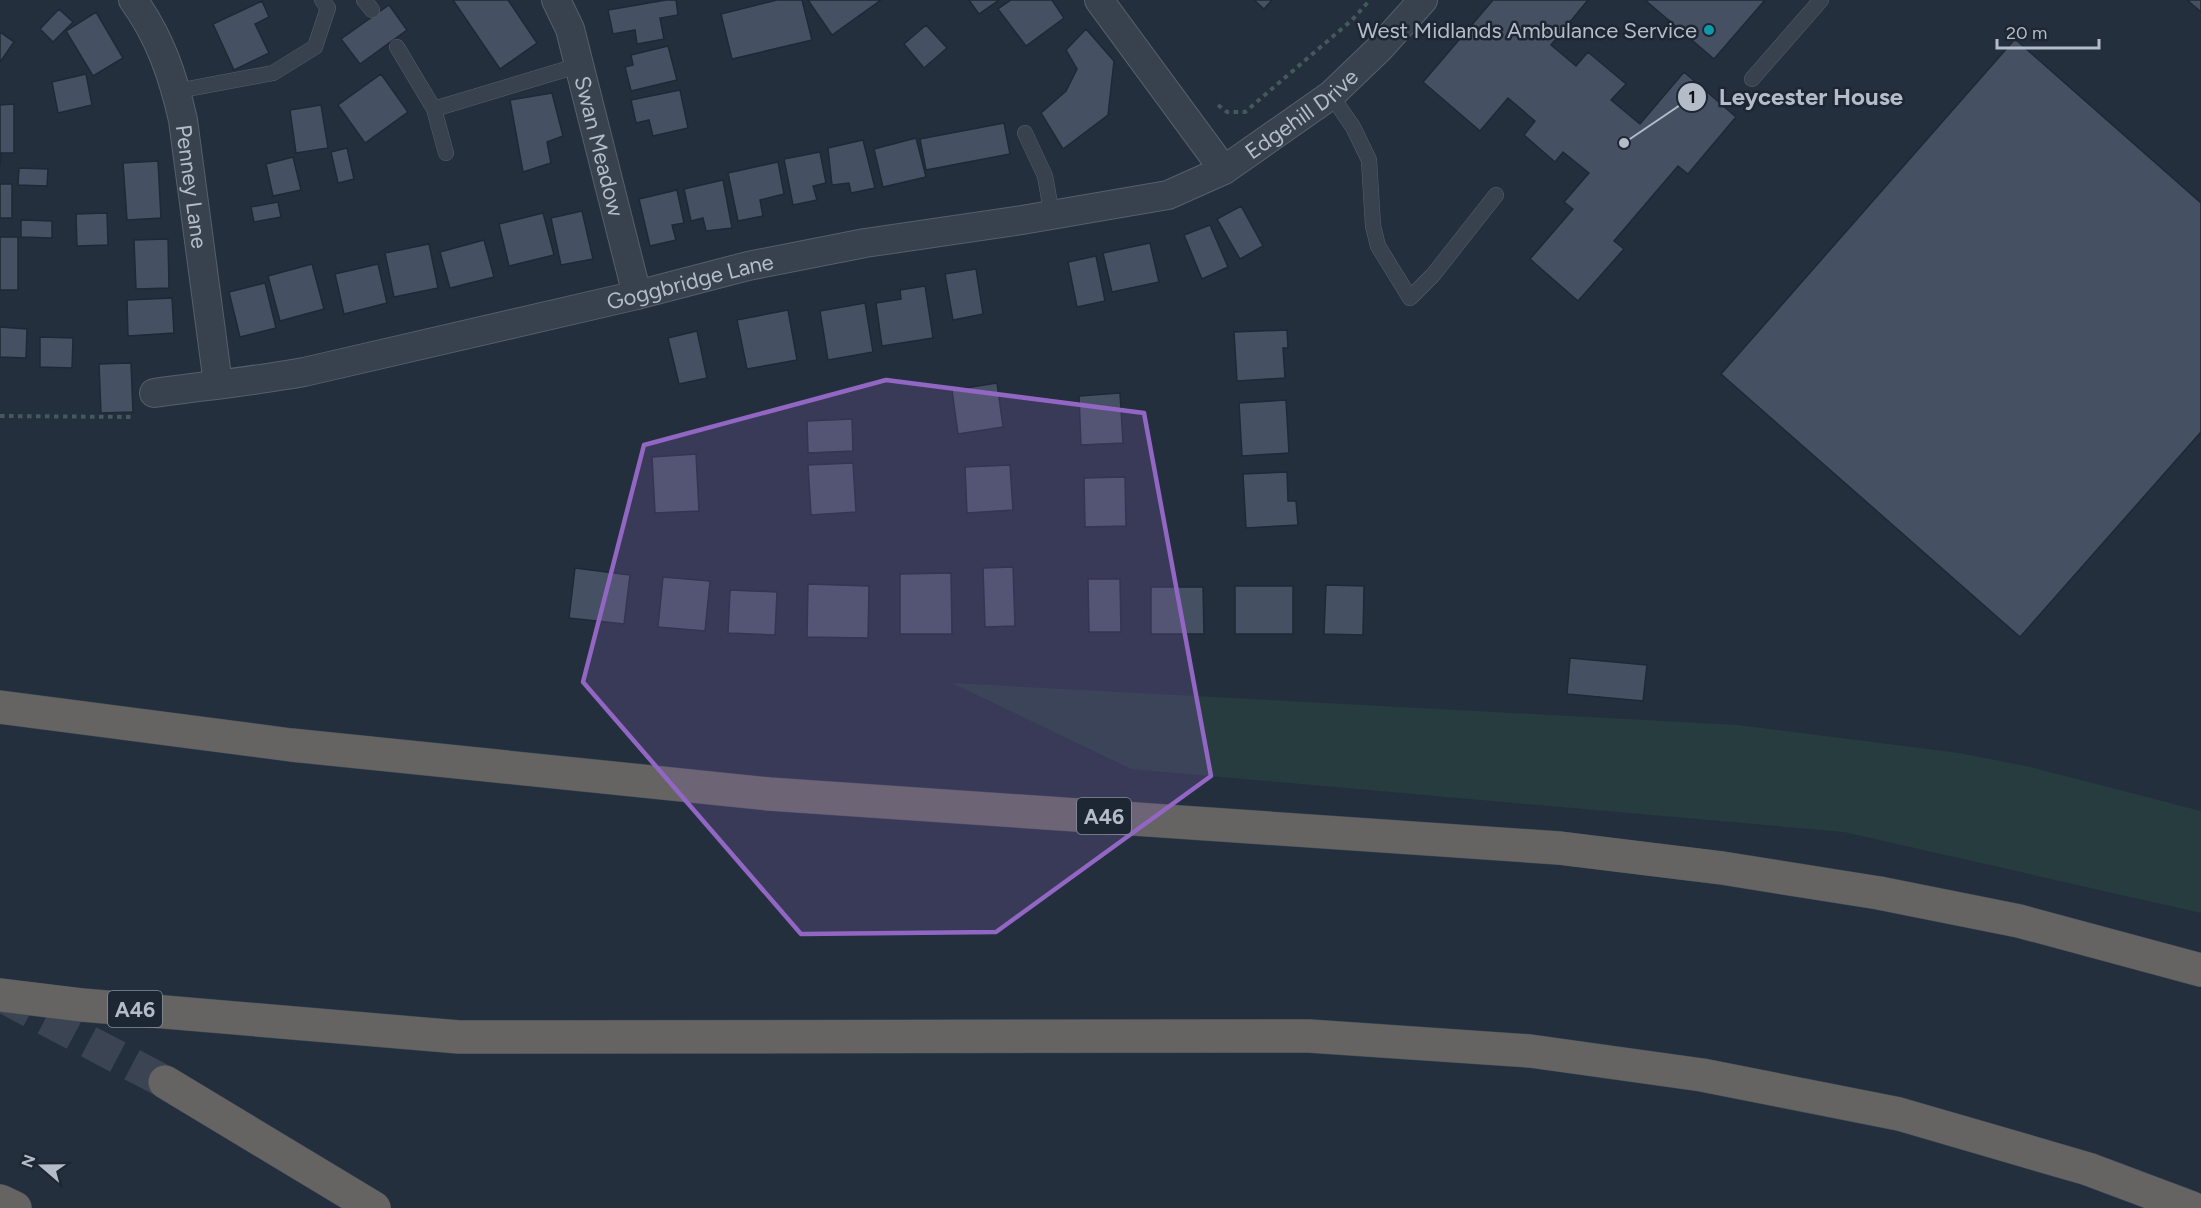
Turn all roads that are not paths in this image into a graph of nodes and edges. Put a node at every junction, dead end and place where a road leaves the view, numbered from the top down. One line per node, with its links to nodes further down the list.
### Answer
1 (133, 0): 10 (street, Penney Lane)
2 (322, 0): 10 (lane)
3 (1099, 0): 15 (street)
4 (1423, 0): 11 (street, Edgehill Drive)
5 (1821, 0): 9 (lane)
6 (564, 3): 8 (street, Swan Meadow)
7 (397, 47): 12 (lane)
8 (580, 65): 12 (lane); 18 (street, Swan Meadow)
9 (1752, 80)
10 (177, 91): 19 (street, Penney Lane)
11 (1330, 95): 15 (street, Edgehill Drive); 16 (lane)
12 (434, 109): 14 (lane)
13 (1025, 133): 17 (lane)
14 (446, 153)
15 (1224, 170): 17 (street, Goggbridge Lane)
16 (1496, 195)
17 (1052, 214): 18 (street, Goggbridge Lane)
18 (637, 295): 19 (street, Goggbridge Lane)
19 (218, 384): 20 (street, Goggbridge Lane)
20 (154, 393)
21 (0, 707): 22 (highway, A46)
22 (2201, 969)
23 (0, 994): 28 (highway, A46)
24 (165, 1082): 27 (highway)
25 (0, 1201): 26 (highway)
26 (15, 1208)
27 (374, 1208)
28 (2192, 1208)

